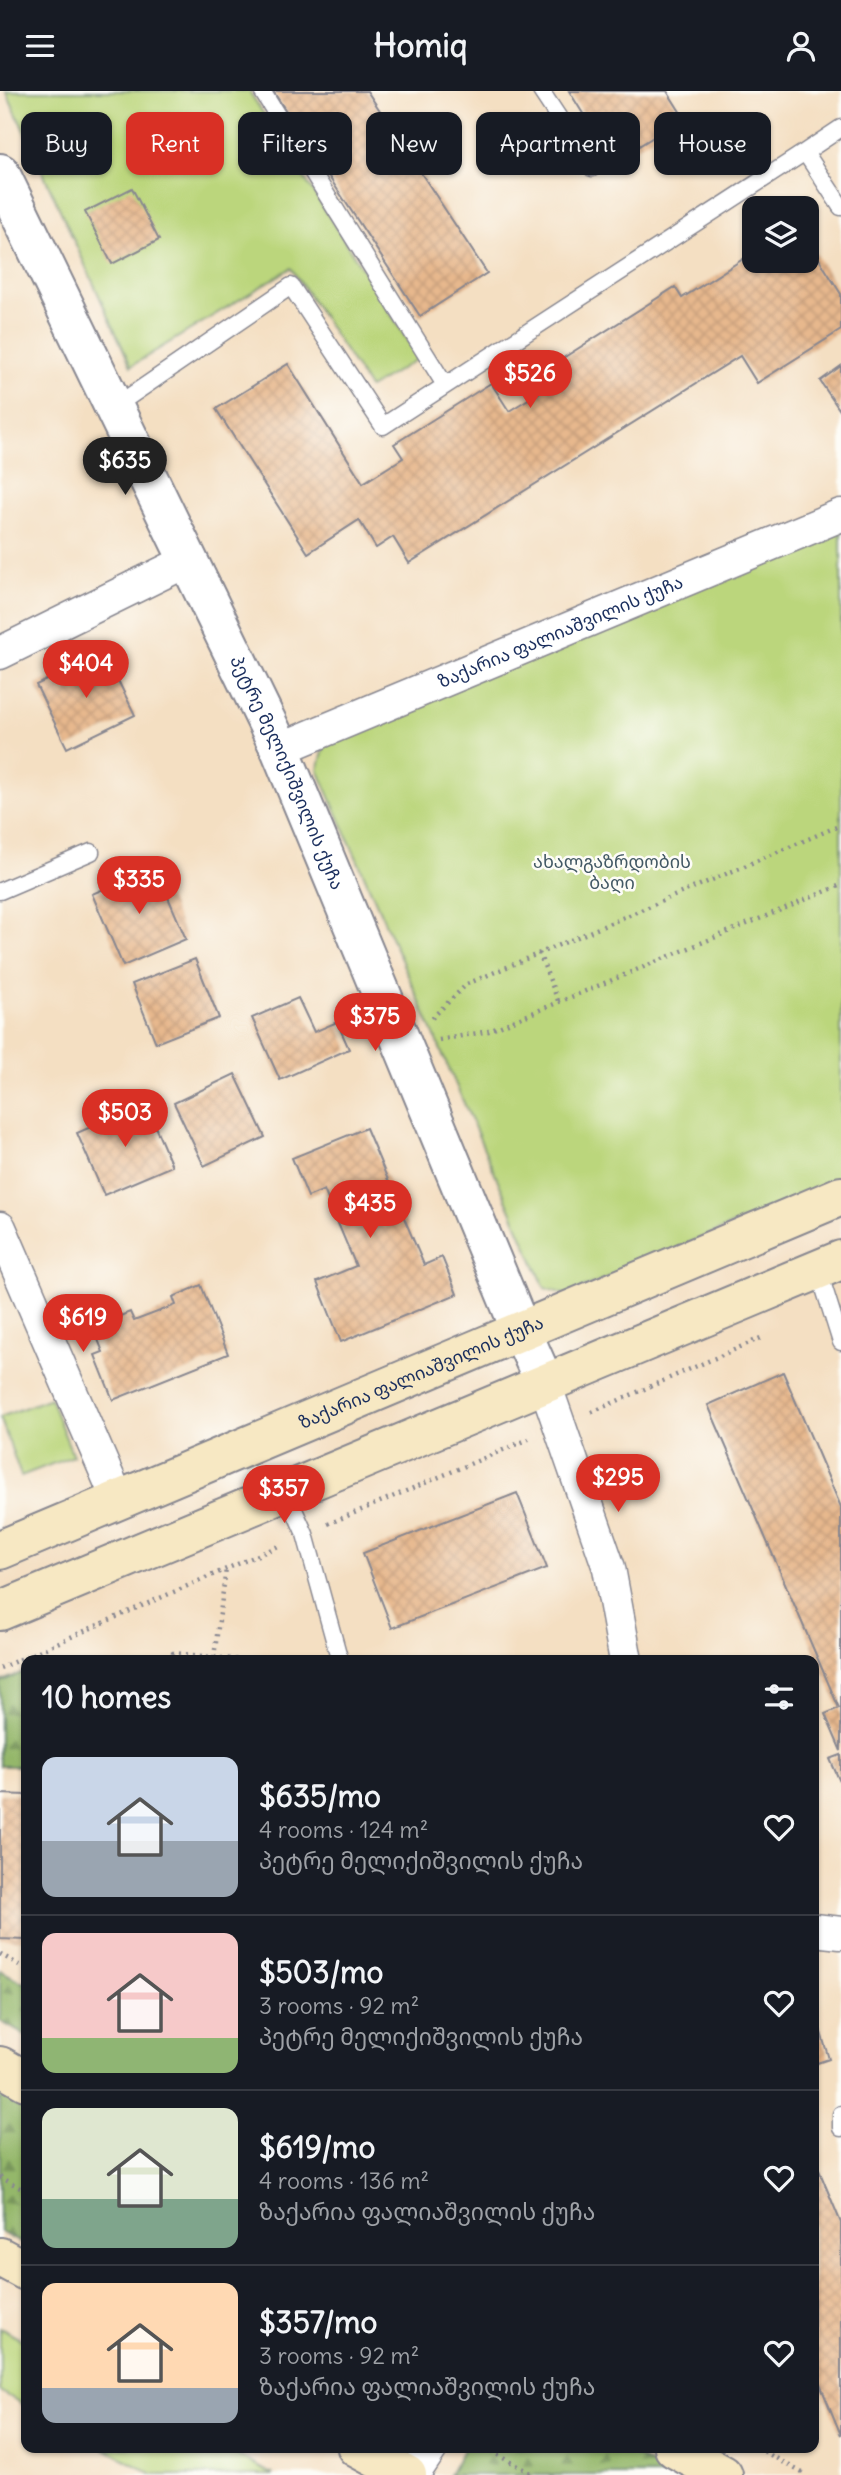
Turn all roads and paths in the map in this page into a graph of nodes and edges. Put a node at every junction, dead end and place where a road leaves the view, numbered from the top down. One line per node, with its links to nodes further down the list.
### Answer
1 (262, 91): 8 (lane)
2 (541, 91): 3 (lane)
3 (555, 112)
4 (841, 128): 5 (lane)
5 (805, 152): 7 (lane); 8 (lane)
6 (0, 173): 9 (street, პეტრე მელიქიშვილის ქუჩა)
7 (841, 208)
8 (445, 385): 9 (lane)
9 (114, 407): 11 (street, პეტრე მელიქიშვილის ქუჩა)
10 (841, 515): 13 (street, ზაქარია ფალიაშვილის ქუჩა)
11 (189, 560): 12 (street); 13 (street, პეტრე მელიქიშვილის ქუჩა)
12 (0, 653)
13 (280, 748): 20 (street, პეტრე მელიქიშვილის ქუჩა)
14 (841, 825): 18 (path)
15 (91, 852): 17 (lane)
16 (841, 885): 19 (path)
17 (0, 891)
18 (538, 953): 19 (path); 20 (path)
19 (559, 1003): 20 (path)
20 (404, 1045): 24 (street, პეტრე მელიქიშვილის ქუჩა)
21 (841, 1196): 24 (main road, ზაქარია ფალიაშვილის ქუჩა)
22 (0, 1229): 30 (street)
23 (830, 1265): 26 (lane); 27 (main road)
24 (522, 1330): 27 (street, პეტრე მელიქიშვილის ქუჩა); 30 (main road, ზაქარია ფალიაშვილის ქუჩა)
25 (765, 1336): 28 (path)
26 (841, 1342)
27 (545, 1384): 28 (street); 29 (main road)
28 (561, 1426): 31 (path); 40 (street)
29 (286, 1492): 31 (lane); 34 (main road)
30 (118, 1500): 32 (main road, ზაქარია ფალიაშვილის ქუჩა)
31 (305, 1534): 33 (path); 39 (lane)
32 (0, 1550)
33 (226, 1569): 35 (path); 38 (path)
34 (0, 1611)
35 (30, 1655)
36 (173, 1655): 37 (path)
37 (194, 1655)
38 (214, 1655)
39 (338, 1655)
40 (625, 1655)
41 (21, 1659): 42 (path)
42 (0, 1668)
43 (819, 1931): 44 (street)
44 (841, 1933)
45 (0, 1954): 46 (path)
46 (21, 1966)
47 (0, 2066): 48 (main road)
48 (21, 2078)
49 (841, 2114): 50 (lane)
50 (841, 2128)
51 (0, 2176): 52 (path)
52 (21, 2188)
53 (0, 2257): 54 (main road)
54 (21, 2268)
55 (366, 2453): 60 (main road)
56 (428, 2453): 61 (street)
57 (494, 2453): 62 (path)
58 (683, 2453): 63 (main road)
59 (767, 2453): 64 (path)
60 (407, 2475)
61 (413, 2475)
62 (534, 2475)
63 (723, 2475)
64 (806, 2475)

